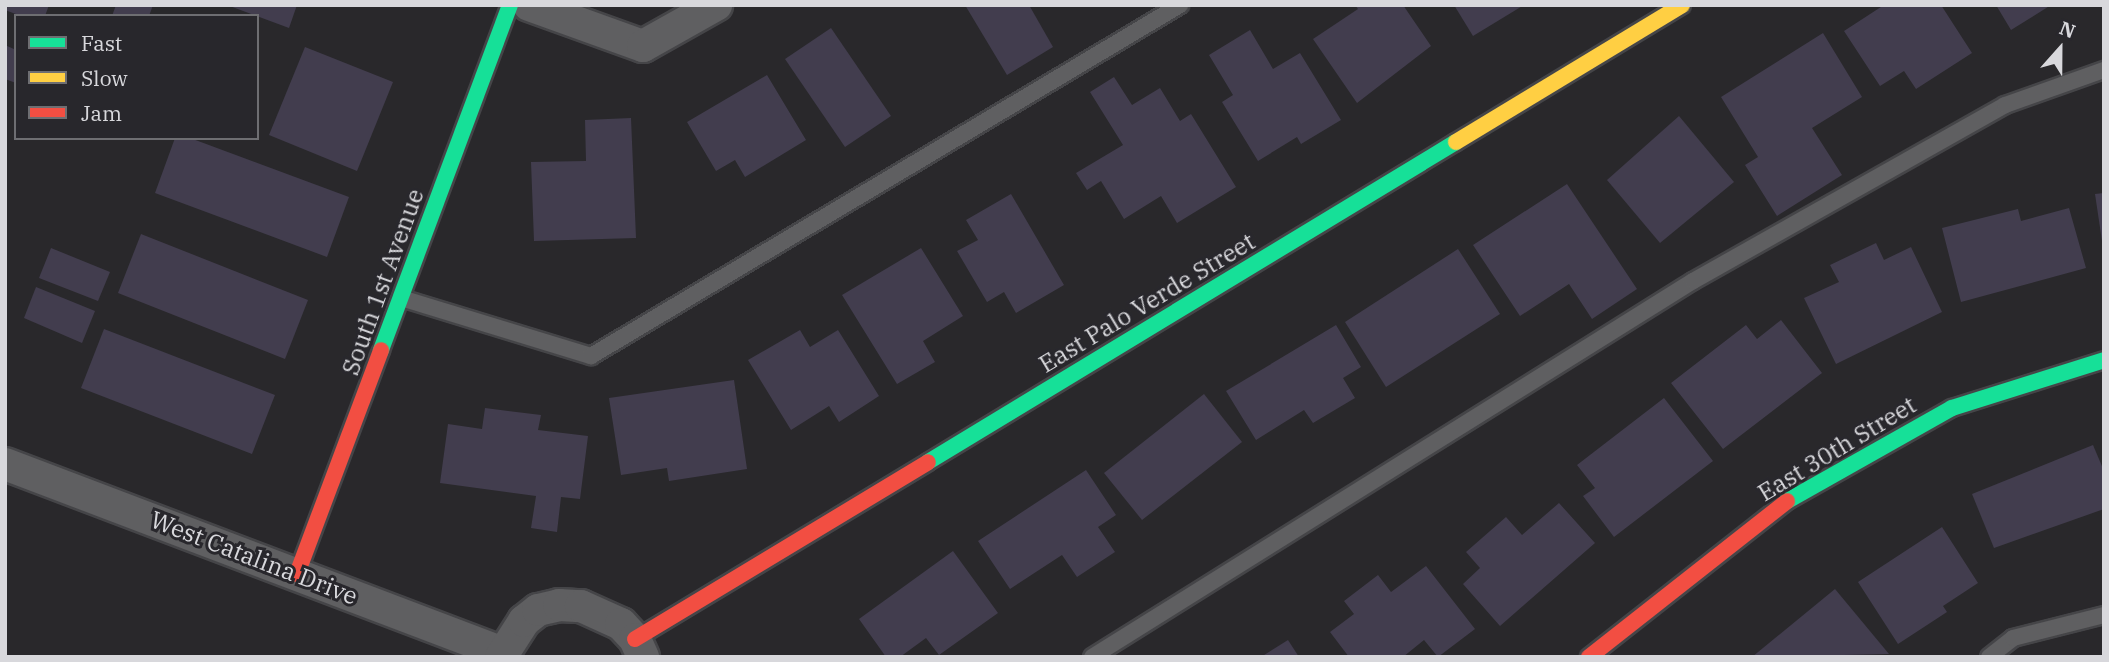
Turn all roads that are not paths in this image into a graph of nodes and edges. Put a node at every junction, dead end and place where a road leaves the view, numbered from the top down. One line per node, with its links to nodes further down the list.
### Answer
1 (510, 5): 7 (street, South 1st Avenue)
2 (529, 5): 3 (street)
3 (716, 5)
4 (1181, 5): 7 (lane)
5 (1682, 5): 12 (street, East Palo Verde Street)
6 (2104, 70): 14 (lane)
7 (401, 298): 10 (street, South 1st Avenue)
8 (2104, 360): 15 (street, East 30th Street)
9 (5, 464): 10 (street, West Catalina Drive)
10 (297, 574): 13 (street, West Catalina Drive)
11 (2104, 615): 16 (lane)
12 (639, 648): 13 (street)
13 (502, 655)
14 (1092, 657)
15 (1589, 657)
16 (1989, 657)

